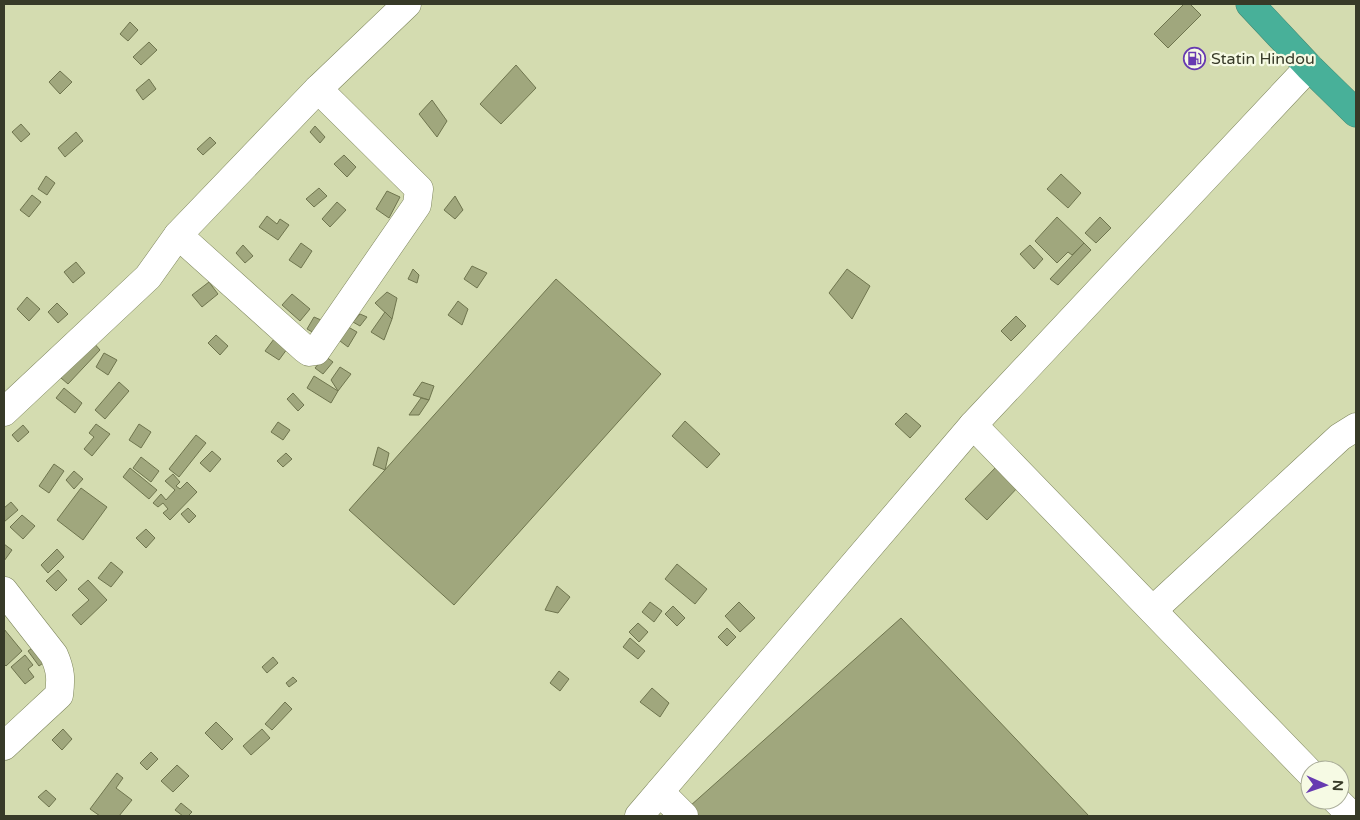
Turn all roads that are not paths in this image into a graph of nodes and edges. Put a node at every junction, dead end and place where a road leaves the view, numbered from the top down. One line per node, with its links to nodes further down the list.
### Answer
1 (407, 4): 4 (street)
2 (1250, 4): 3 (highway)
3 (1309, 67): 5 (highway); 8 (street)
4 (318, 90): 6 (street); 6 (street)
5 (1356, 113)
6 (178, 234): 7 (street)
7 (4, 412)
8 (973, 425): 11 (street); 14 (street)
9 (1356, 427): 11 (street)
10 (4, 591): 12 (street)
11 (1153, 610): 13 (street)
12 (4, 746)
13 (1300, 763)
14 (660, 792): 15 (street); 16 (street)
15 (639, 816)
16 (684, 816)

